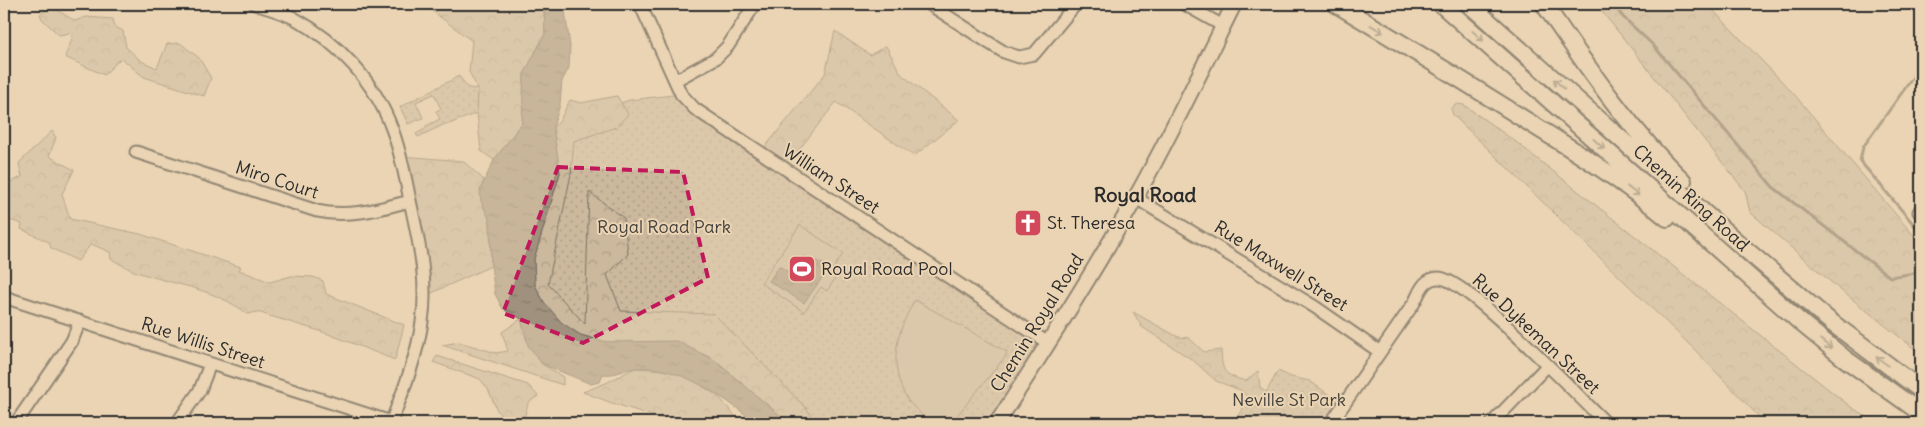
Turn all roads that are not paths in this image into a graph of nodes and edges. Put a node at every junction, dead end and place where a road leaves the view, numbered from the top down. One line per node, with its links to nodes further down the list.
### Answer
1 (255, 4): 16 (street)
2 (640, 4): 13 (street, William Street)
3 (755, 4): 13 (street)
4 (929, 4): 5 (street)
5 (1076, 4)
6 (1184, 4): 12 (street)
7 (1234, 4): 12 (main road, Chemin Royal Road)
8 (1336, 4): 19 (highway, one-way to 19)
9 (1441, 4): 19 (highway, Chemin Ring Road, one-way to 19)
10 (1469, 4): 20 (highway, Chemin Ring Road, one-way to 10)
11 (1544, 4): 20 (highway)
12 (1222, 26): 15 (main road, Chemin Royal Road)
13 (676, 80): 21 (street, William Street)
14 (136, 152): 16 (street, Miro Court)
15 (1136, 198): 21 (main road, Chemin Royal Road); 22 (street, Rue Maxwell Street)
16 (410, 201): 29 (street)
17 (4, 297): 18 (street, Rue Willis Street)
18 (80, 321): 23 (street, Rue Willis Street); 27 (street)
19 (1799, 321): 26 (highway, Chemin Ring Road, one-way to 26)
20 (1831, 322): 25 (highway, Chemin Ring Road, one-way to 20)
21 (1048, 343): 30 (main road, Chemin Royal Road)
22 (1380, 352): 24 (street, Rue Dykeman Street); 31 (street)
23 (210, 364): 28 (street); 29 (street, Rue Willis Street)
24 (1547, 366): 32 (street); 33 (street, Rue Dykeman Street)
25 (1921, 390)
26 (1921, 413)
27 (16, 423)
28 (177, 423)
29 (391, 423)
30 (997, 423)
31 (1330, 423)
32 (1492, 423)
33 (1606, 423)

